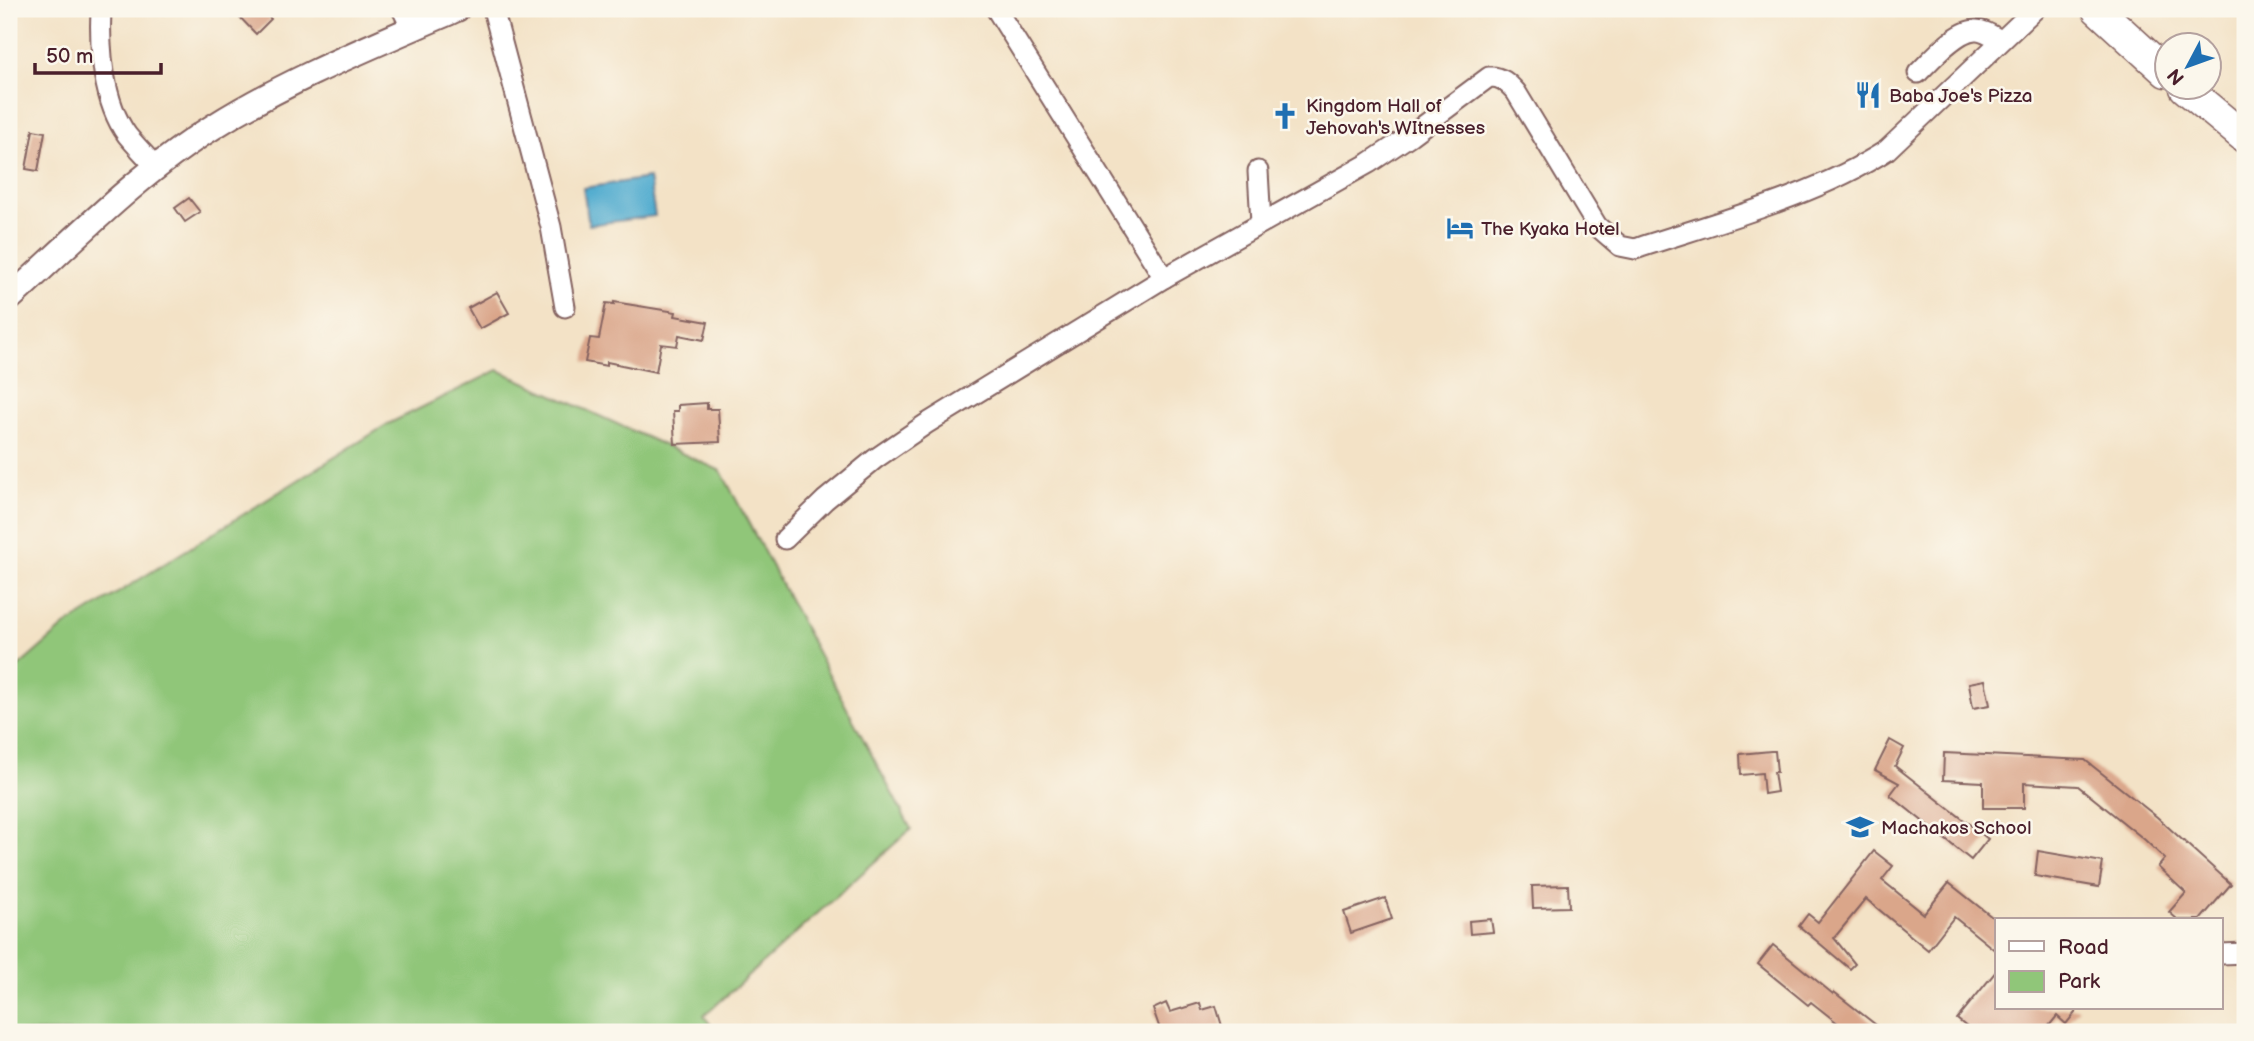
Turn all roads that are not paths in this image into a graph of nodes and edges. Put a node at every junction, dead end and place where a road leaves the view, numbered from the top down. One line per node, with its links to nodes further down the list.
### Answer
1 (101, 9): 13 (street)
2 (457, 9): 7 (main road)
3 (494, 9): 18 (street)
4 (996, 9): 16 (street)
5 (2035, 9): 8 (street)
6 (2097, 9): 9 (highway)
7 (407, 19): 13 (main road)
8 (2000, 40): 10 (street); 15 (street)
9 (2152, 59)
10 (1918, 73)
11 (2202, 102): 12 (highway)
12 (2245, 138)
13 (156, 167): 17 (main road)
14 (1258, 171): 15 (street)
15 (1261, 223): 16 (street)
16 (1164, 278): 19 (street)
17 (9, 299)
18 (565, 307)
19 (785, 539)
20 (2245, 953): 21 (street)
21 (2222, 954)

